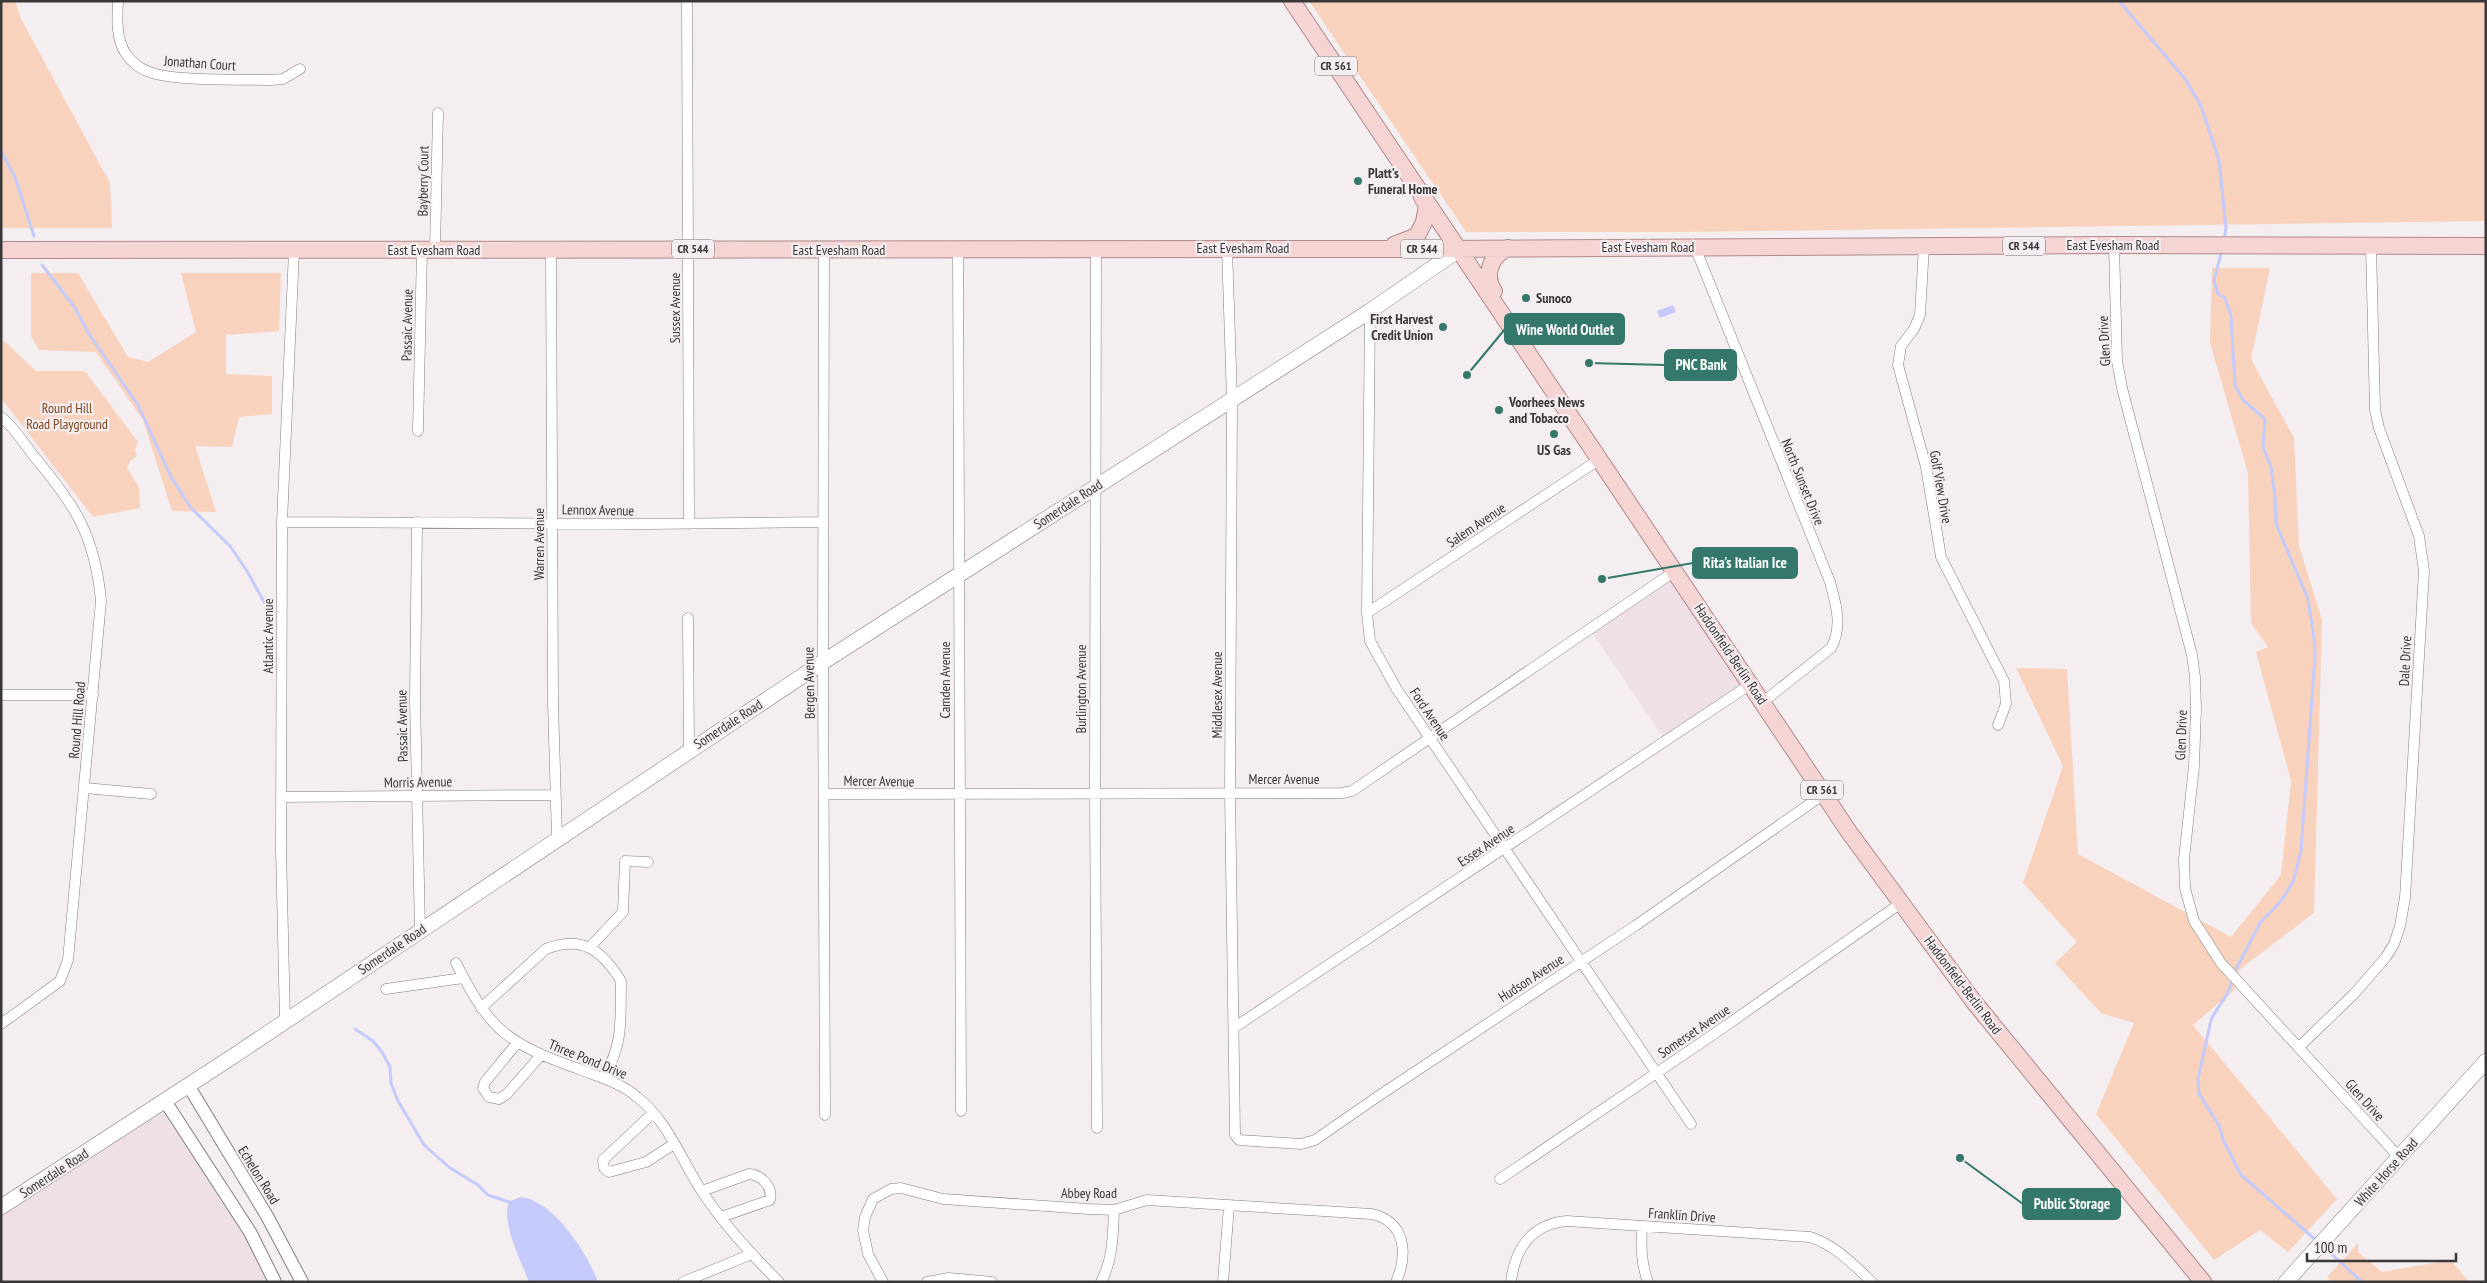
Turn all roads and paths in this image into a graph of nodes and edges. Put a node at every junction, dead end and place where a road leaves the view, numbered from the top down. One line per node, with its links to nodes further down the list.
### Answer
1 (118, 1): 4 (street, Jonathan Court)
2 (687, 1): 14 (street, Sussex Avenue)
3 (1292, 1): 6 (main road, Haddonfield-Berlin Road / CR 561)
4 (300, 69)
5 (438, 113): 19 (street, Bayberry Court)
6 (1422, 193): 16 (main road); 17 (main road, Haddonfield-Berlin Road / CR 561)
7 (2114, 245): 8 (main road, East Evesham Road / CR 544); 9 (main road, East Evesham Road / CR 544); 73 (street, Glen Drive)
8 (1924, 246): 11 (main road, East Evesham Road / CR 544); 45 (street, Golf View Drive)
9 (2371, 246): 10 (main road, East Evesham Road / CR 544); 73 (street, Dale Drive)
10 (2486, 246)
11 (1695, 247): 13 (main road, East Evesham Road / CR 544); 44 (street, North Sunset Drive)
12 (1227, 248): 15 (main road, East Evesham Road / CR 544); 16 (main road, East Evesham Road / CR 544); 26 (street, Middlesex Avenue)
13 (1508, 248): 17 (main road, East Evesham Road / CR 544); 24 (main road)
14 (688, 249): 20 (main road, East Evesham Road / CR 544); 21 (main road, East Evesham Road / CR 544); 35 (street, Sussex Avenue)
15 (1096, 249): 22 (main road, East Evesham Road / CR 544); 30 (street, Burlington Avenue)
16 (1384, 249): 17 (main road, East Evesham Road / CR 544)
17 (1460, 249): 24 (main road, Haddonfield-Berlin Road / CR 561); 25 (main road, Somerdale Road)
18 (1, 250): 23 (main road, East Evesham Road / CR 544)
19 (429, 250): 20 (main road, East Evesham Road / CR 544); 23 (main road, East Evesham Road / CR 544); 28 (street, Passaic Avenue)
20 (551, 250): 34 (street, Warren Avenue)
21 (824, 250): 22 (main road, East Evesham Road / CR 544); 33 (street, Bergen Avenue)
22 (958, 250): 37 (street, Camden Avenue)
23 (294, 251): 31 (street, Atlantic Avenue)
24 (1492, 297): 29 (main road, Haddonfield-Berlin Road / CR 561)
25 (1370, 311): 26 (main road, Somerdale Road); 38 (street, Ford Avenue)
26 (1232, 399): 30 (main road, Somerdale Road); 49 (street, Middlesex Avenue)
27 (1, 417): 43 (street, Round Hill Road)
28 (418, 430)
29 (1600, 459): 36 (main road, Haddonfield-Berlin Road / CR 561); 38 (street, Salem Avenue)
30 (1096, 487): 37 (main road, Somerdale Road); 54 (street, Burlington Avenue)
31 (282, 522): 32 (street, Lennox Avenue); 57 (street, Atlantic Avenue)
32 (417, 522): 34 (street, Lennox Avenue); 55 (street, Passaic Avenue)
33 (823, 522): 35 (street, Lennox Avenue); 40 (street, Bergen Avenue)
34 (552, 523): 35 (street, Lennox Avenue); 53 (street, Warren Avenue)
35 (689, 524)
36 (1675, 571): 41 (main road, Haddonfield-Berlin Road / CR 561); 46 (street, Mercer Avenue)
37 (958, 575): 40 (main road, Somerdale Road); 56 (street, Camden Avenue)
38 (1367, 613): 46 (street, Ford Avenue)
39 (688, 618): 47 (street)
40 (823, 662): 47 (main road, Somerdale Road); 51 (street, Bergen Avenue)
41 (1751, 684): 44 (main road, Haddonfield-Berlin Road / CR 561); 59 (street, Essex Avenue)
42 (1, 695): 43 (street)
43 (93, 695): 48 (street, Round Hill Road)
44 (1763, 702): 52 (main road, Haddonfield-Berlin Road / CR 561)
45 (1998, 724)
46 (1429, 738): 49 (street, Mercer Avenue); 59 (street, Ford Avenue)
47 (689, 750): 58 (main road, Somerdale Road)
48 (85, 788): 50 (street); 70 (street, Round Hill Road)
49 (1230, 793): 54 (street, Mercer Avenue); 71 (street, Middlesex Avenue)
50 (151, 794)
51 (825, 794): 56 (street, Mercer Avenue); 82 (street, Bergen Avenue)
52 (1824, 794): 61 (main road, Haddonfield-Berlin Road / CR 561); 64 (street, Hudson Avenue)
53 (555, 795): 55 (street, Morris Avenue); 58 (street, Warren Avenue)
54 (1095, 795): 56 (street, Mercer Avenue); 84 (street, Burlington Avenue)
55 (417, 796): 57 (street, Morris Avenue); 62 (street, Passaic Avenue)
56 (960, 796): 80 (street, Camden Avenue)
57 (281, 797): 69 (street, Atlantic Avenue)
58 (557, 838): 62 (main road, Somerdale Road)
59 (1504, 849): 64 (street, Ford Avenue); 71 (street, Essex Avenue)
60 (648, 862): 63 (street)
61 (1901, 903): 76 (street, Somerset Avenue); 109 (main road, Haddonfield-Berlin Road / CR 561)
62 (420, 930): 69 (main road, Somerdale Road)
63 (590, 946): 68 (street); 77 (street)
64 (1580, 962): 76 (street, Ford Avenue); 85 (street, Hudson Avenue)
65 (456, 963): 66 (street, Three Pond Drive)
66 (463, 978): 67 (street); 68 (street, Three Pond Drive)
67 (386, 989)
68 (481, 1008): 72 (street, Three Pond Drive)
69 (285, 1022): 78 (main road, Somerdale Road)
70 (1, 1024)
71 (1235, 1027): 85 (street, Middlesex Avenue)
72 (517, 1043): 74 (street, Three Pond Drive); 74 (street)
73 (2298, 1048): 87 (street, Glen Drive)
74 (542, 1055): 77 (street, Three Pond Drive)
75 (2486, 1062): 87 (main road, White Horse Road)
76 (1655, 1074): 83 (street, Ford Avenue); 88 (street, Somerset Avenue)
77 (604, 1078): 81 (street, Three Pond Drive)
78 (188, 1085): 79 (main road, Somerdale Road); 97 (street, Echelon Road)
79 (164, 1101): 91 (main road, Somerdale Road); 96 (street)
80 (961, 1111)
81 (653, 1113): 86 (street, Three Pond Drive); 86 (street)
82 (825, 1115)
83 (1691, 1124)
84 (1097, 1128)
85 (1239, 1140)
86 (674, 1144): 89 (street, Three Pond Drive)
87 (2399, 1158): 110 (main road, White Horse Road)
88 (1500, 1179)
89 (702, 1191): 93 (street, Three Pond Drive); 93 (street)
90 (1228, 1206): 92 (street, Abbey Road); 104 (street); 105 (street, Abbey Road)
91 (1, 1207)
92 (1114, 1210): 100 (street, Abbey Road); 103 (street)
93 (721, 1217): 95 (street, Three Pond Drive)
94 (1642, 1226): 106 (street, Franklin Drive); 107 (street); 108 (street, Franklin Drive)
95 (752, 1254): 98 (street); 99 (street, Three Pond Drive)
96 (275, 1282)
97 (302, 1282)
98 (683, 1282)
99 (779, 1282)
100 (883, 1282)
101 (927, 1282): 102 (street)
102 (992, 1282)
103 (1101, 1282)
104 (1223, 1282)
105 (1396, 1282)
106 (1511, 1282)
107 (1648, 1282)
108 (1872, 1282)
109 (2203, 1282)
110 (2286, 1282)

